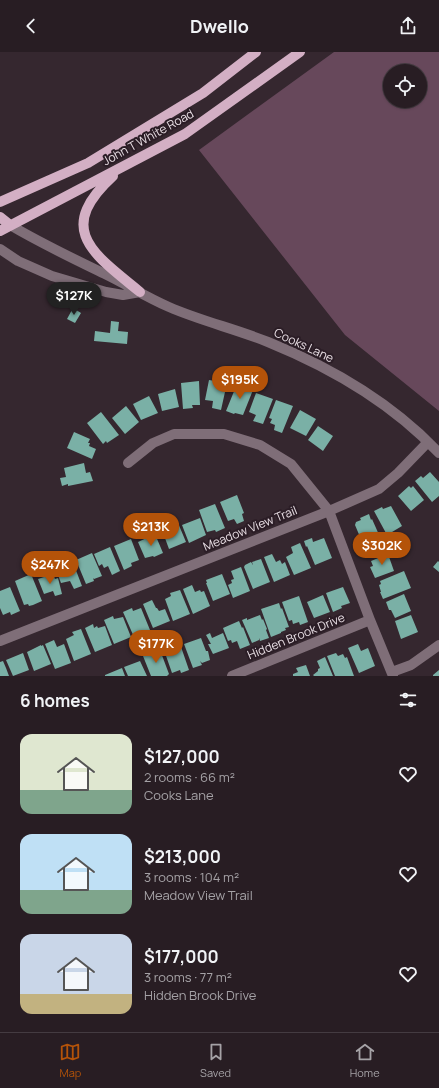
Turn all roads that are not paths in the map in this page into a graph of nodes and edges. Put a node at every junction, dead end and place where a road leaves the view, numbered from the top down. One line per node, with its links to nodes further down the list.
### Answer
1 (256, 52): 4 (main road, John T White Road)
2 (300, 52): 3 (main road, John T White Road)
3 (123, 166): 6 (main road, John T White Road); 9 (main road)
4 (0, 202)
5 (0, 217): 6 (main road, Cooks Lane)
6 (10, 225): 7 (main road, John T White Road); 9 (street, Cooks Lane)
7 (0, 231)
8 (0, 249): 9 (street)
9 (140, 292): 10 (street, Cooks Lane)
10 (428, 442): 11 (street, Cooks Lane); 13 (street, Meadow View Trail)
11 (439, 453)
12 (128, 463): 13 (street)
13 (329, 511): 14 (street); 15 (street, Meadow View Trail)
14 (370, 620): 17 (street); 18 (street, Hidden Brook Drive)
15 (0, 641)
16 (439, 645): 17 (street)
17 (393, 674)
18 (232, 676)

